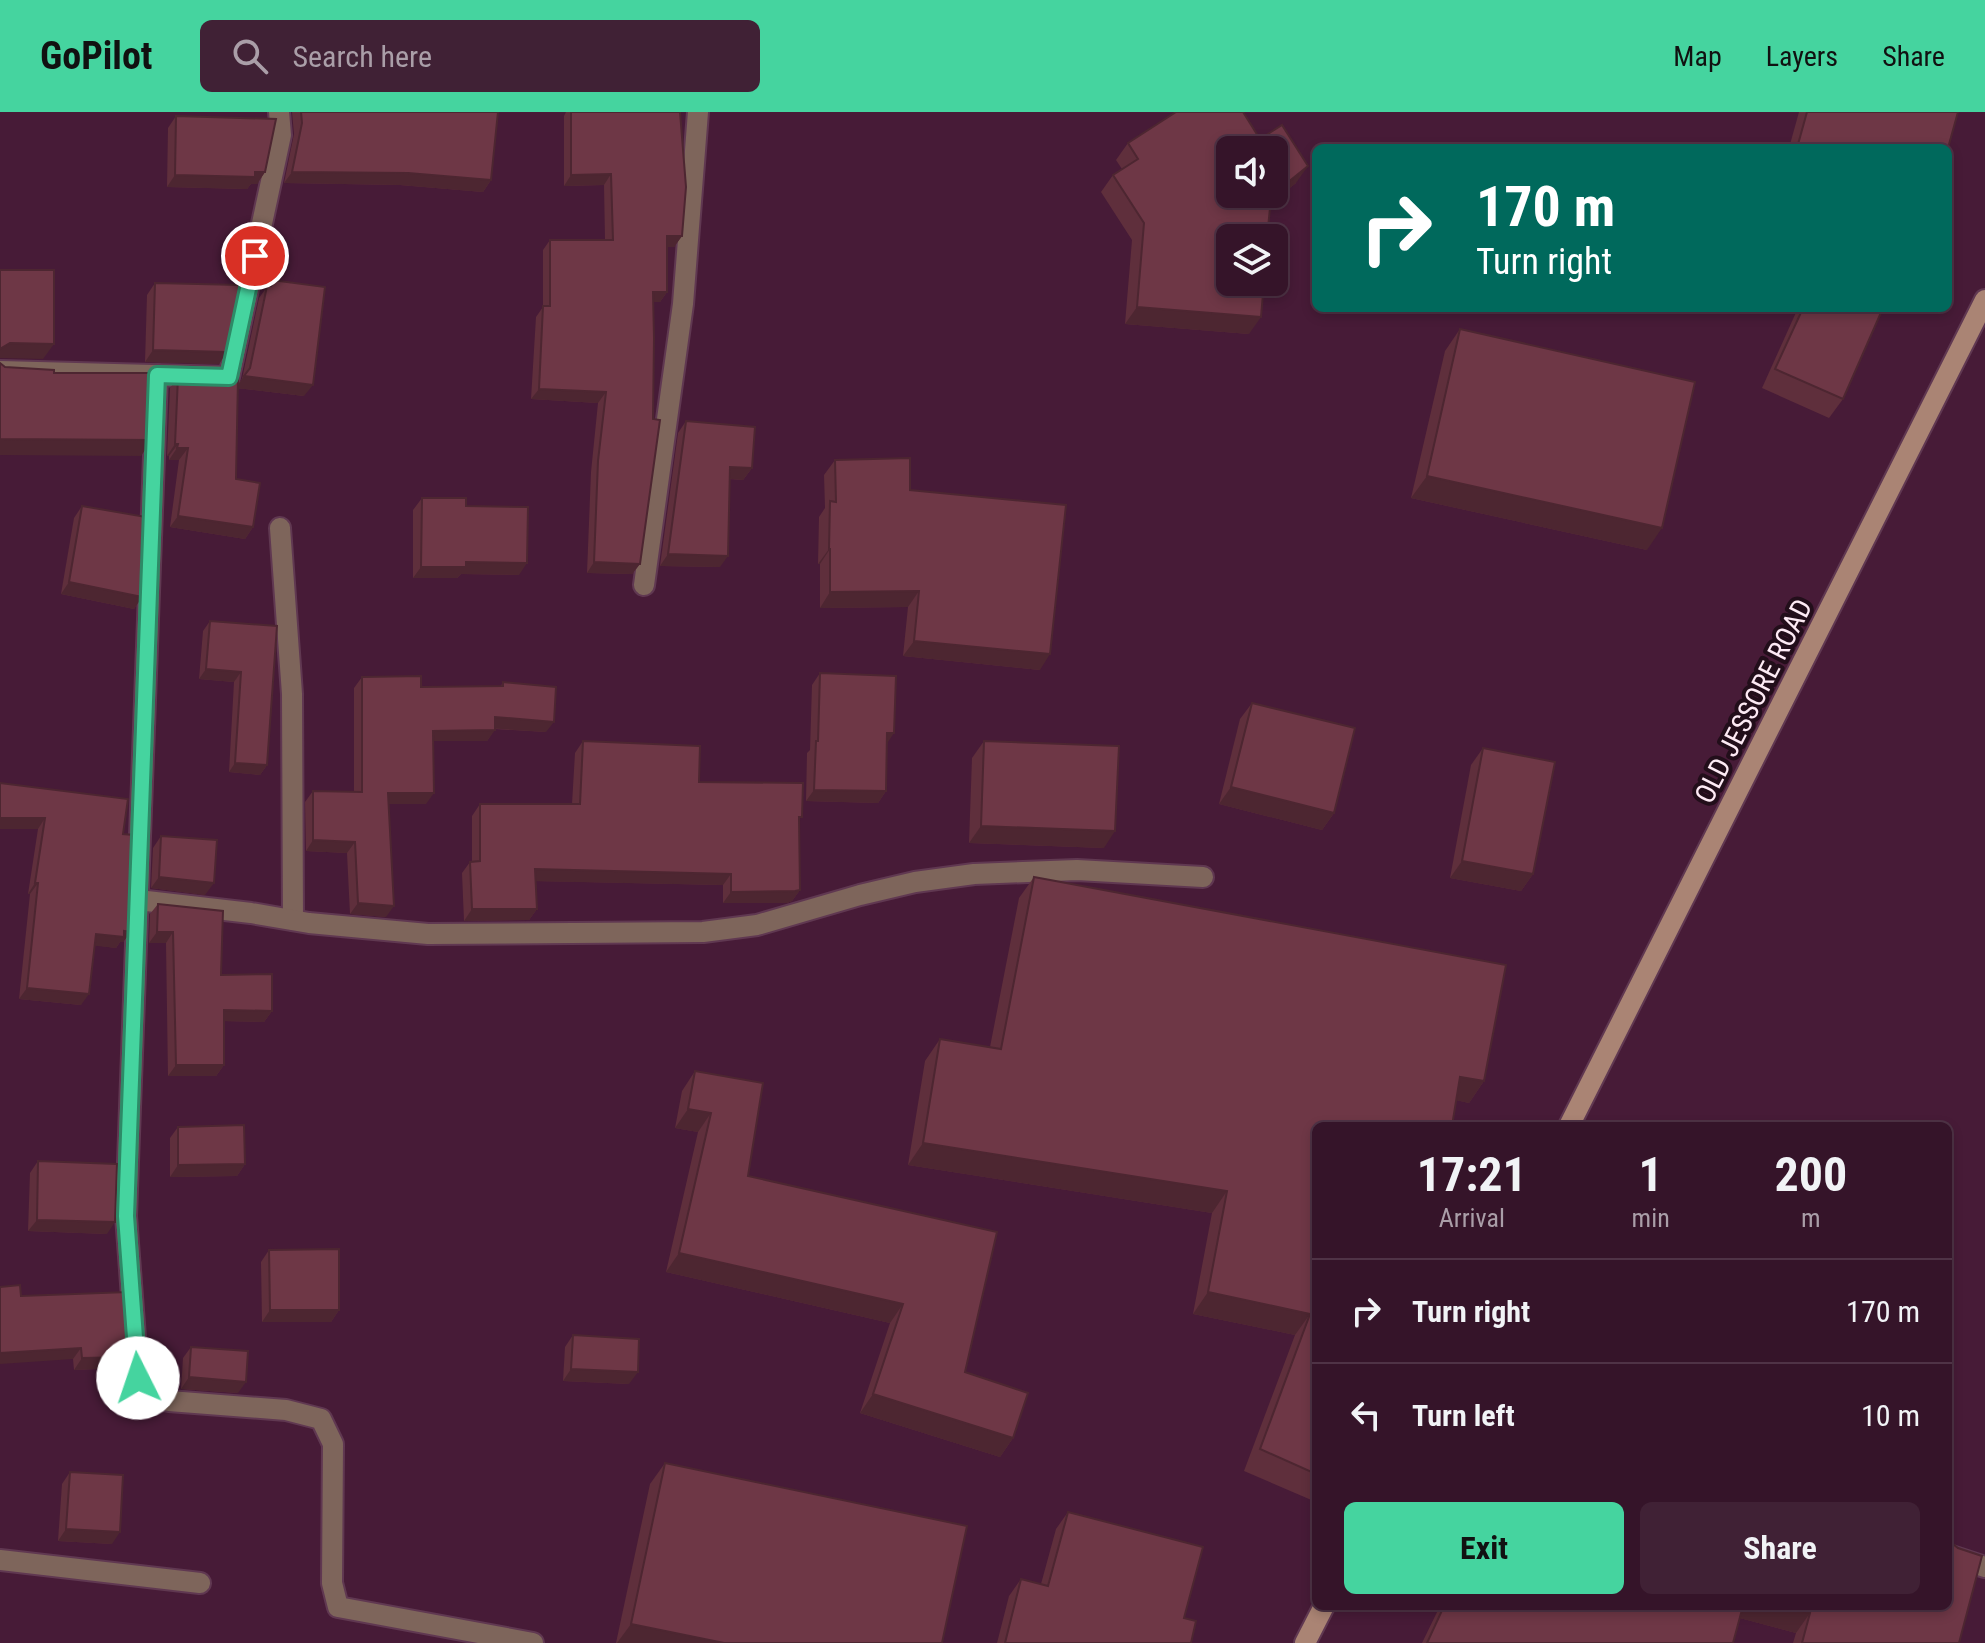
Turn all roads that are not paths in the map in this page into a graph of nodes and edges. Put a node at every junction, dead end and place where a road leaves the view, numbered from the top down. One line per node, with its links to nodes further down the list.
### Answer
1 (279, 112): 5 (street)
2 (698, 112): 7 (street)
3 (1985, 300): 11 (street, OLD JESSORE ROAD)
4 (0, 371): 5 (street)
5 (157, 375): 9 (street)
6 (280, 528): 10 (street)
7 (644, 585)
8 (1203, 877): 10 (street)
9 (138, 900): 10 (street); 17 (street)
10 (293, 920)
11 (1571, 1122)
12 (1952, 1556): 14 (street)
13 (0, 1560): 15 (street)
14 (1985, 1567)
15 (200, 1583)
16 (1322, 1610): 18 (street)
17 (533, 1643)
18 (1305, 1643)

